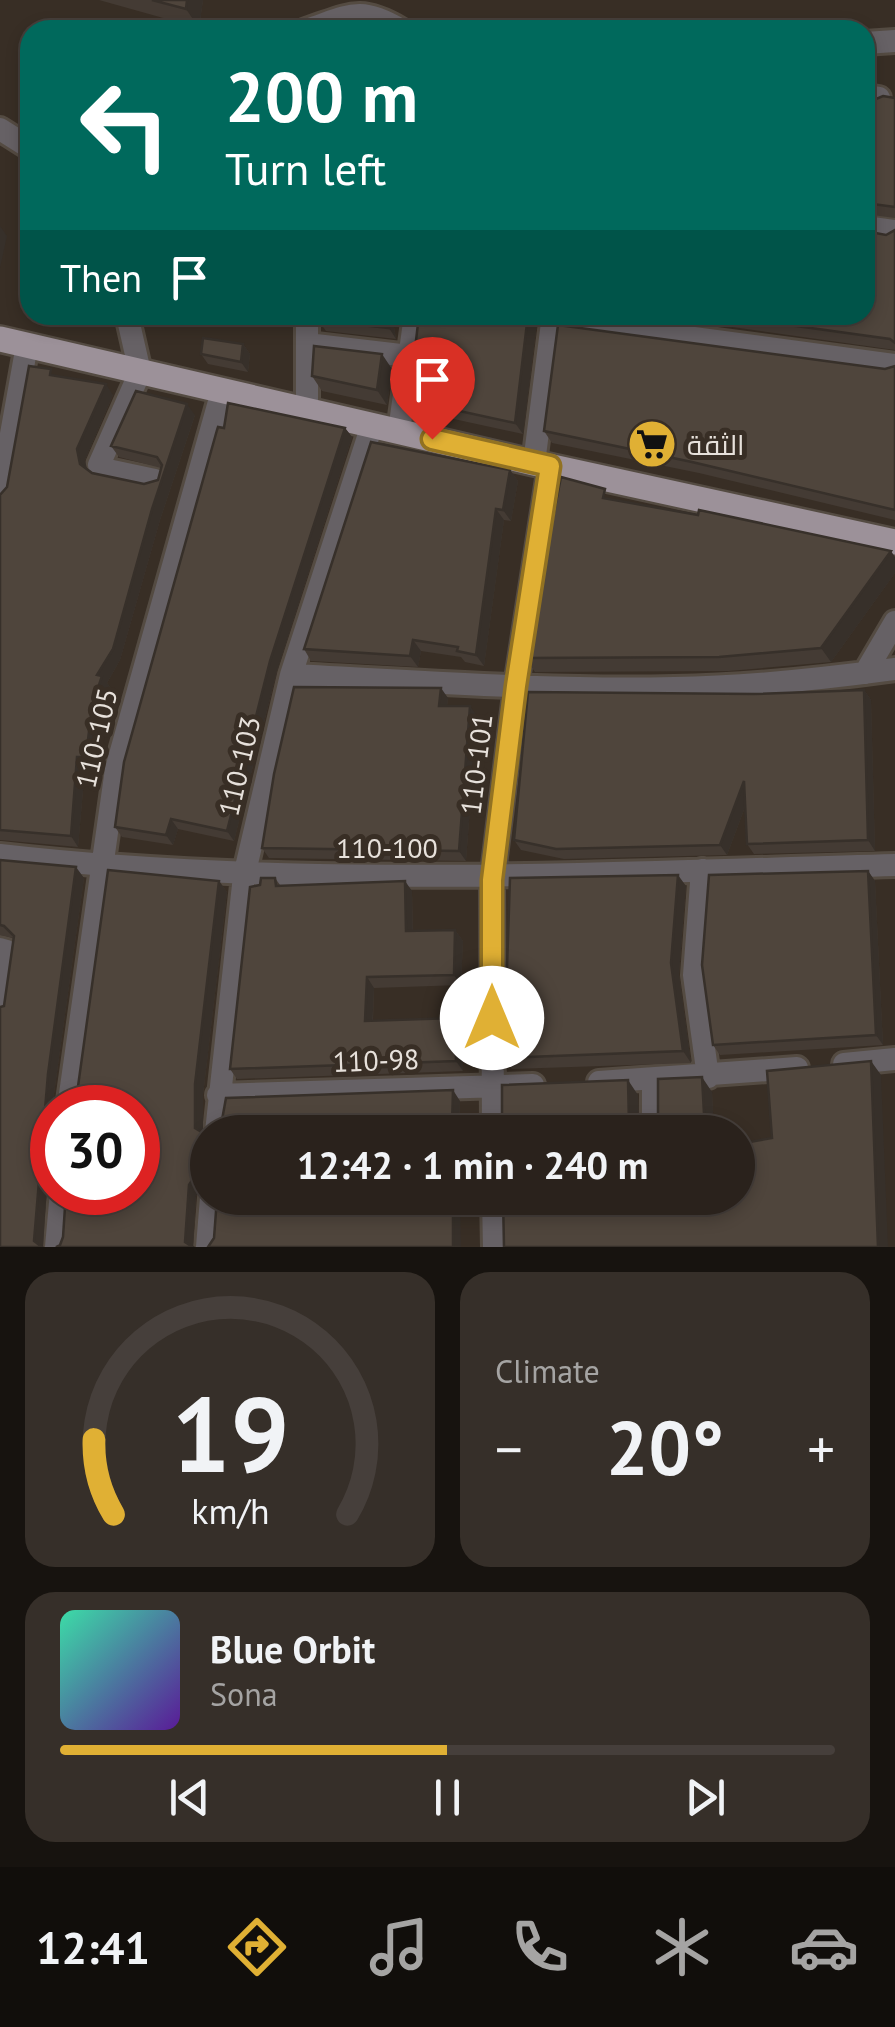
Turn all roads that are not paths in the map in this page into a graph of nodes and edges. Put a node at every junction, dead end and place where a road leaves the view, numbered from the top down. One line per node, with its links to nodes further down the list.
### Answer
1 (338, 20): 2 (street)
2 (384, 20)
3 (129, 325): 13 (street)
4 (306, 325): 9 (street)
5 (414, 325): 11 (street)
6 (551, 325): 18 (street, 110-101)
7 (609, 325): 12 (street)
8 (0, 339): 10 (main road)
9 (307, 344): 11 (street); 15 (street)
10 (28, 345): 13 (main road); 20 (street)
11 (409, 356): 17 (street)
12 (895, 365)
13 (140, 372): 14 (main road); 19 (street)
14 (222, 391): 15 (main road); 29 (street, 110-105)
15 (307, 410): 16 (main road)
16 (372, 424): 17 (main road); 25 (street, 110-103)
17 (399, 431): 18 (main road)
18 (542, 464): 21 (main road); 26 (street, 110-101)
19 (155, 480)
20 (0, 495)
21 (895, 542)
22 (895, 622): 24 (street)
23 (895, 668): 24 (street)
24 (865, 673): 26 (street)
25 (291, 675): 26 (street); 31 (street, 110-103)
26 (516, 686): 32 (street, 110-101)
27 (0, 856): 29 (street, 110-100)
28 (895, 865): 30 (street, 110-100)
29 (102, 867): 31 (street, 110-100); 38 (street, 110-105)
30 (702, 870): 32 (street, 110-100); 36 (street)
31 (244, 876): 32 (street, 110-100); 40 (street, 110-103)
32 (492, 878): 39 (street, 110-101)
33 (4, 950): 34 (street)
34 (0, 1007)
35 (895, 1059): 36 (street, 110-98)
36 (708, 1077): 37 (street, 110-98)
37 (652, 1080): 39 (street, 110-98); 43 (street)
38 (71, 1085)
39 (492, 1086): 40 (street, 110-98); 42 (street, 110-101)
40 (218, 1096): 41 (street, 110-103)
41 (217, 1115)
42 (493, 1115)
43 (653, 1115)
44 (59, 1215): 47 (street)
45 (210, 1215): 48 (street)
46 (494, 1215): 49 (street)
47 (56, 1247)
48 (208, 1247)
49 (494, 1247)

